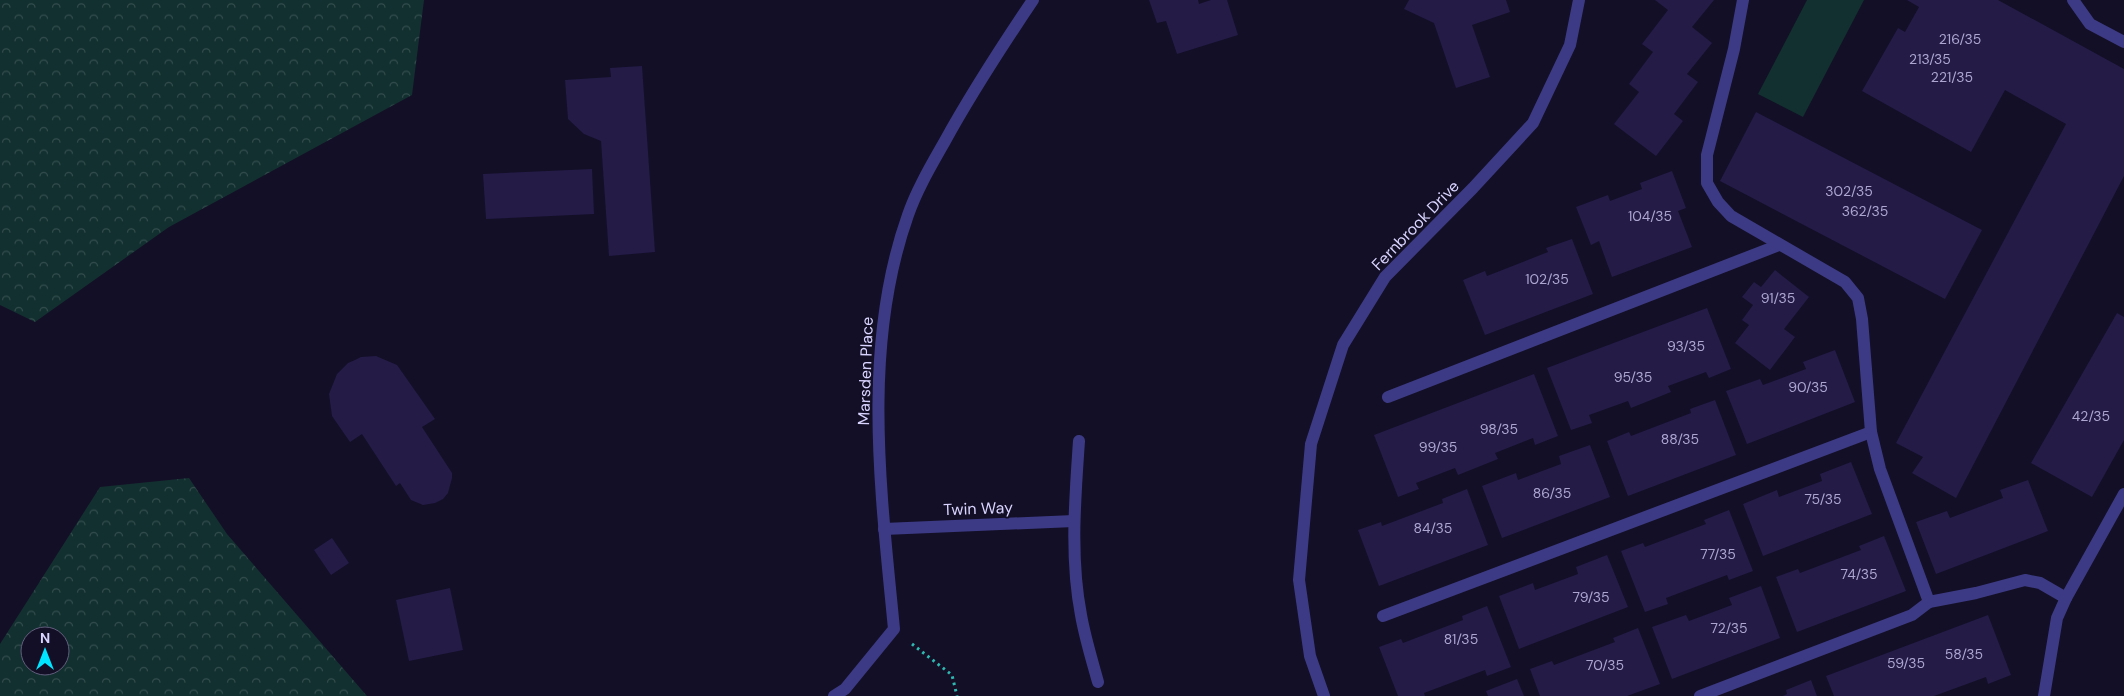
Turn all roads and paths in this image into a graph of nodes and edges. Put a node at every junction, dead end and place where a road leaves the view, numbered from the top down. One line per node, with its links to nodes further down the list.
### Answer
1 (1033, 0): 12 (street, Marsden Place)
2 (1579, 0): 20 (street, Fernbrook Drive)
3 (1743, 0): 6 (street)
4 (2078, 1): 5 (street)
5 (2124, 42)
6 (1779, 245): 7 (street); 8 (street)
7 (1388, 397)
8 (1871, 432): 14 (street); 15 (street)
9 (1079, 441): 11 (street)
10 (2124, 494): 13 (street)
11 (1074, 520): 12 (street, Twin Way); 17 (street)
12 (884, 529): 16 (street, Marsden Place)
13 (2066, 598): 14 (street); 22 (street)
14 (1929, 602): 21 (street)
15 (1383, 616)
16 (894, 629): 18 (street); 19 (path)
17 (1098, 682)
18 (834, 696)
19 (958, 696)
20 (1324, 696)
21 (1700, 696)
22 (2044, 696)

